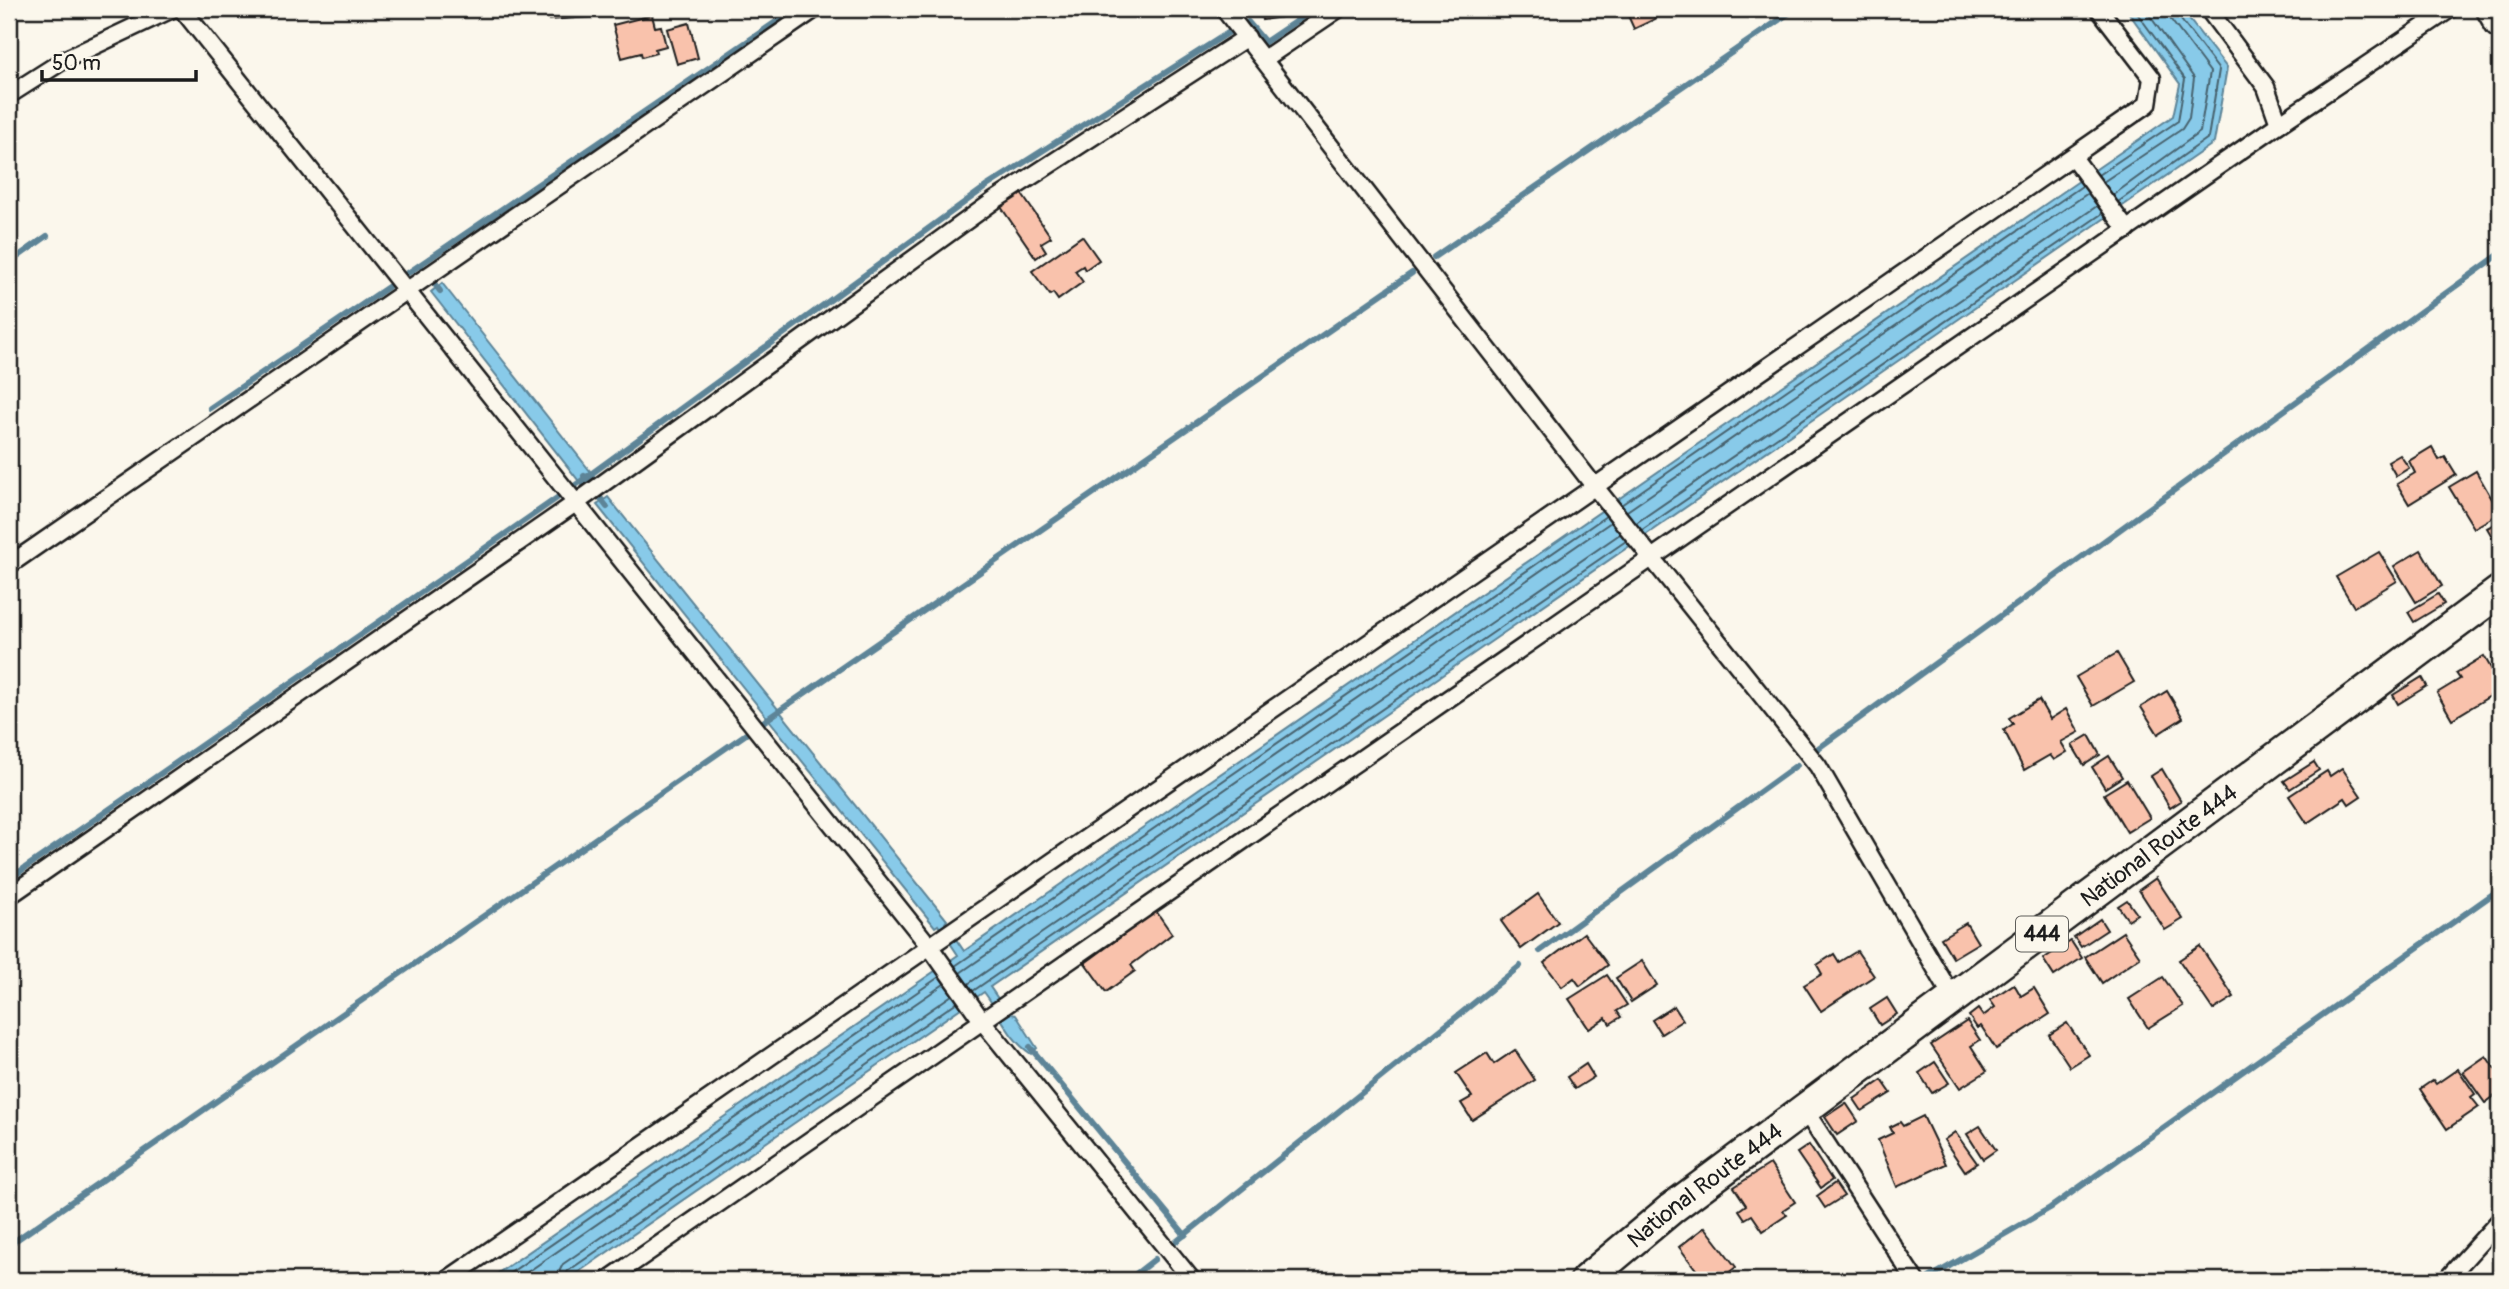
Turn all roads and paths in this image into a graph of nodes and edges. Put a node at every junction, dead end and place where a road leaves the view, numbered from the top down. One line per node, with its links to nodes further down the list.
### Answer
1 (172, 9): 13 (street)
2 (182, 9): 17 (street)
3 (813, 9): 17 (street)
4 (1224, 9): 11 (street)
5 (1338, 9): 12 (street)
6 (2099, 9): 15 (street)
7 (2208, 9): 14 (street)
8 (2451, 9): 14 (street)
9 (2492, 9): 10 (highway)
10 (2500, 23)
11 (1247, 37): 12 (street); 19 (street)
12 (1264, 59): 18 (street)
13 (9, 95)
14 (2279, 124): 16 (street)
15 (2073, 157): 16 (street); 18 (street)
16 (2127, 230): 20 (street)
17 (407, 292): 19 (street); 21 (street)
18 (1599, 492): 20 (street); 24 (street)
19 (587, 495): 23 (street); 24 (street)
20 (1647, 552): 25 (street); 26 (street)
21 (9, 565)
22 (2500, 591): 25 (highway, National Route 444 / 444)
23 (9, 896)
24 (941, 944): 26 (street); 29 (street)
25 (1954, 1000): 27 (highway, National Route 444 / 444)
26 (990, 1013): 30 (street); 31 (street)
27 (1804, 1109): 32 (highway, National Route 444 / 444); 33 (street)
28 (2500, 1220): 34 (street)
29 (447, 1280)
30 (608, 1280)
31 (1192, 1280)
32 (1586, 1280)
33 (1915, 1280)
34 (2446, 1280)

